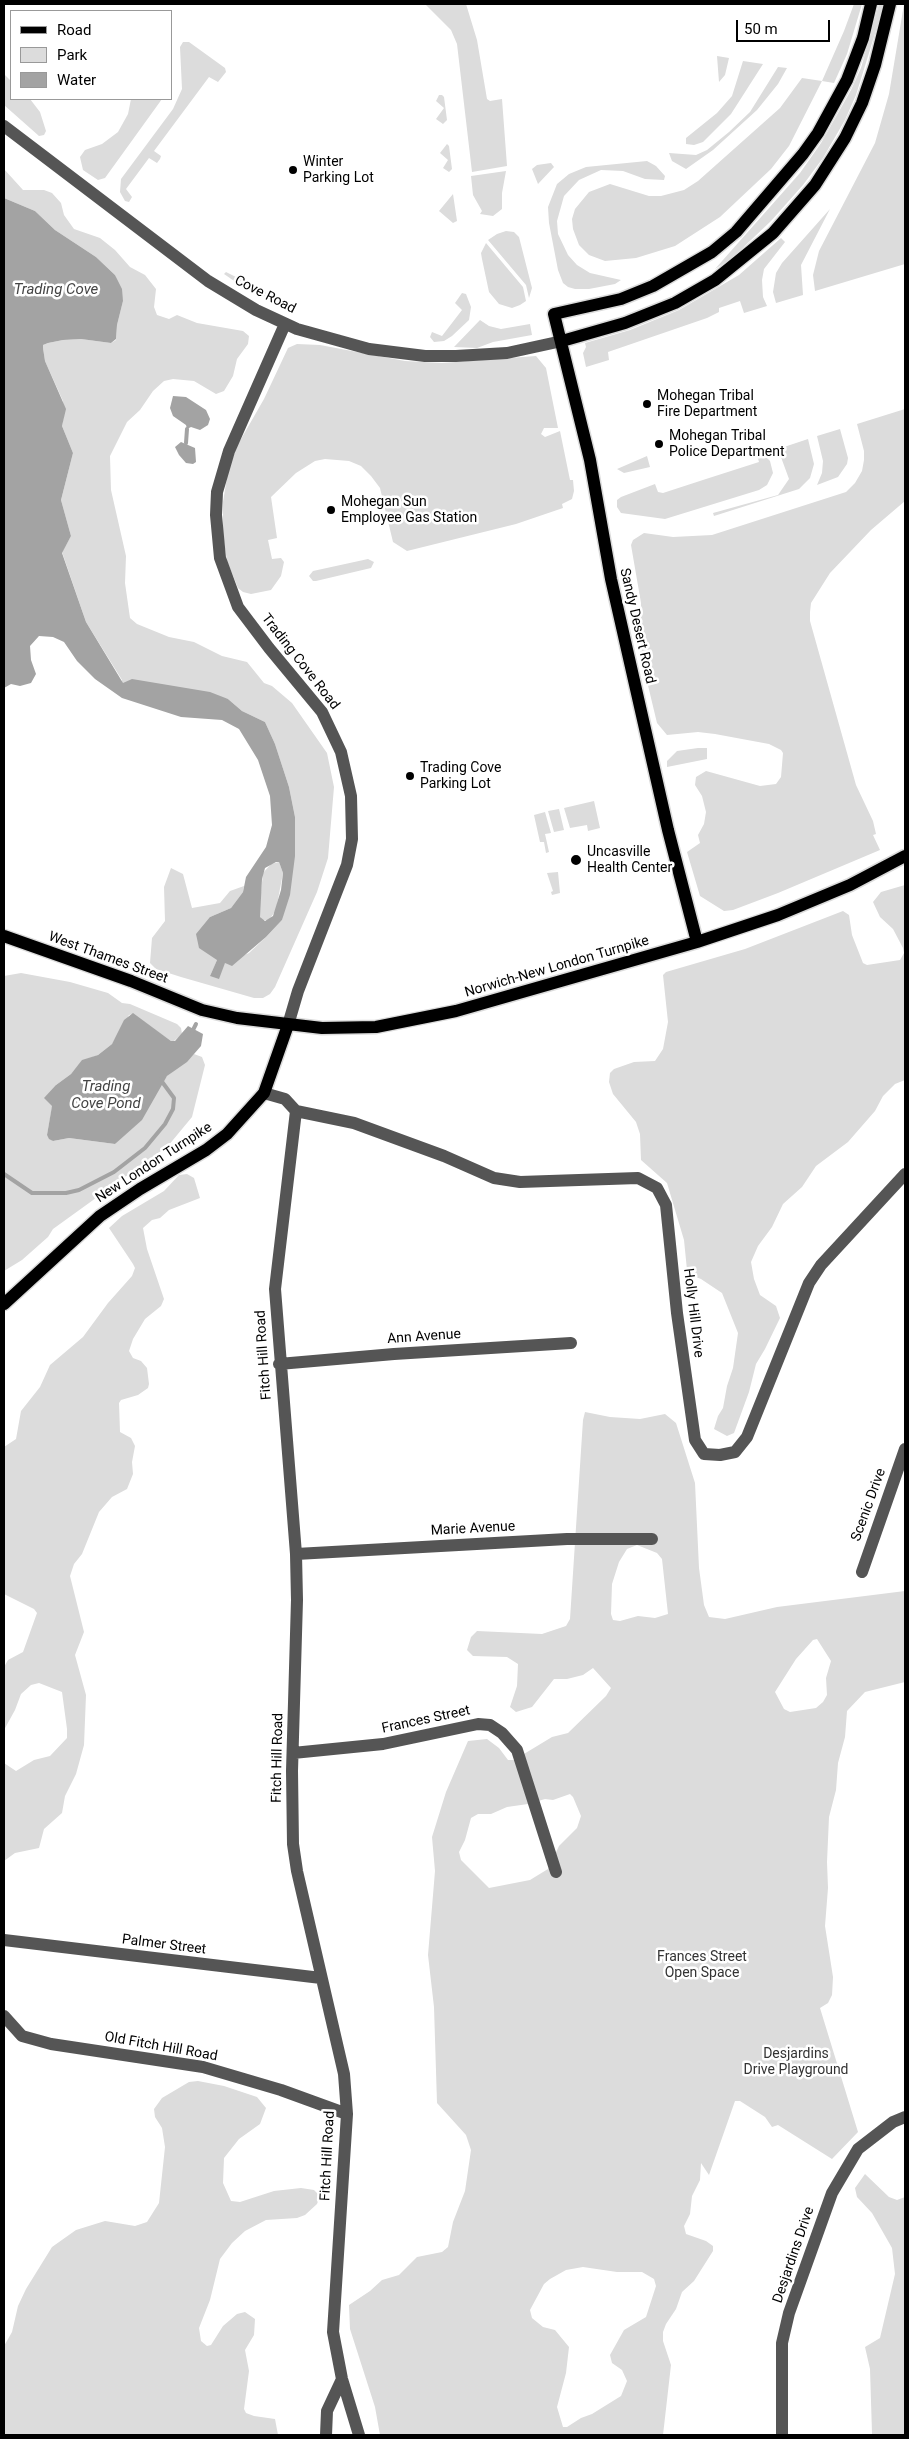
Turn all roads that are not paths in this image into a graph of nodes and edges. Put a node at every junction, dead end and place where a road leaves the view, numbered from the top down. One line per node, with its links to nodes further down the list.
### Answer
1 (871, 4): 5 (main road, Sandy Desert Road)
2 (890, 4): 5 (main road)
3 (4, 126): 4 (street, Cove Road)
4 (285, 324): 5 (street, Cove Road); 10 (street, Trading Cove Road)
5 (562, 342): 8 (main road, Sandy Desert Road)
6 (905, 856): 8 (main road, Norwich-New London Turnpike)
7 (4, 936): 9 (main road, West Thames Street)
8 (697, 942): 10 (main road, Norwich-New London Turnpike)
9 (202, 1010): 10 (main road, Norwich-New London Turnpike)
10 (288, 1025): 11 (main road, New London Turnpike)
11 (264, 1093): 12 (street); 14 (main road, New London Turnpike)
12 (296, 1111): 13 (street, Holly Hill Drive); 16 (street, Fitch Hill Road)
13 (905, 1174)
14 (4, 1304)
15 (571, 1343): 16 (street, Ann Avenue)
16 (279, 1364): 19 (street, Fitch Hill Road)
17 (905, 1449): 20 (street, Scenic Drive)
18 (652, 1539): 19 (street, Marie Avenue)
19 (296, 1554): 21 (street, Fitch Hill Road)
20 (862, 1572)
21 (293, 1753): 22 (street, Frances Street); 24 (street, Fitch Hill Road)
22 (556, 1872)
23 (4, 1940): 24 (street, Palmer Street)
24 (321, 1978): 26 (street, Fitch Hill Road)
25 (4, 2016): 26 (street, Old Fitch Hill Road)
26 (347, 2114): 28 (street, Fitch Hill Road)
27 (905, 2117): 31 (street, Desjardins Drive)
28 (342, 2378): 29 (street); 30 (street, Fitch Hill Road)
29 (326, 2435)
30 (360, 2435)
31 (782, 2435)

